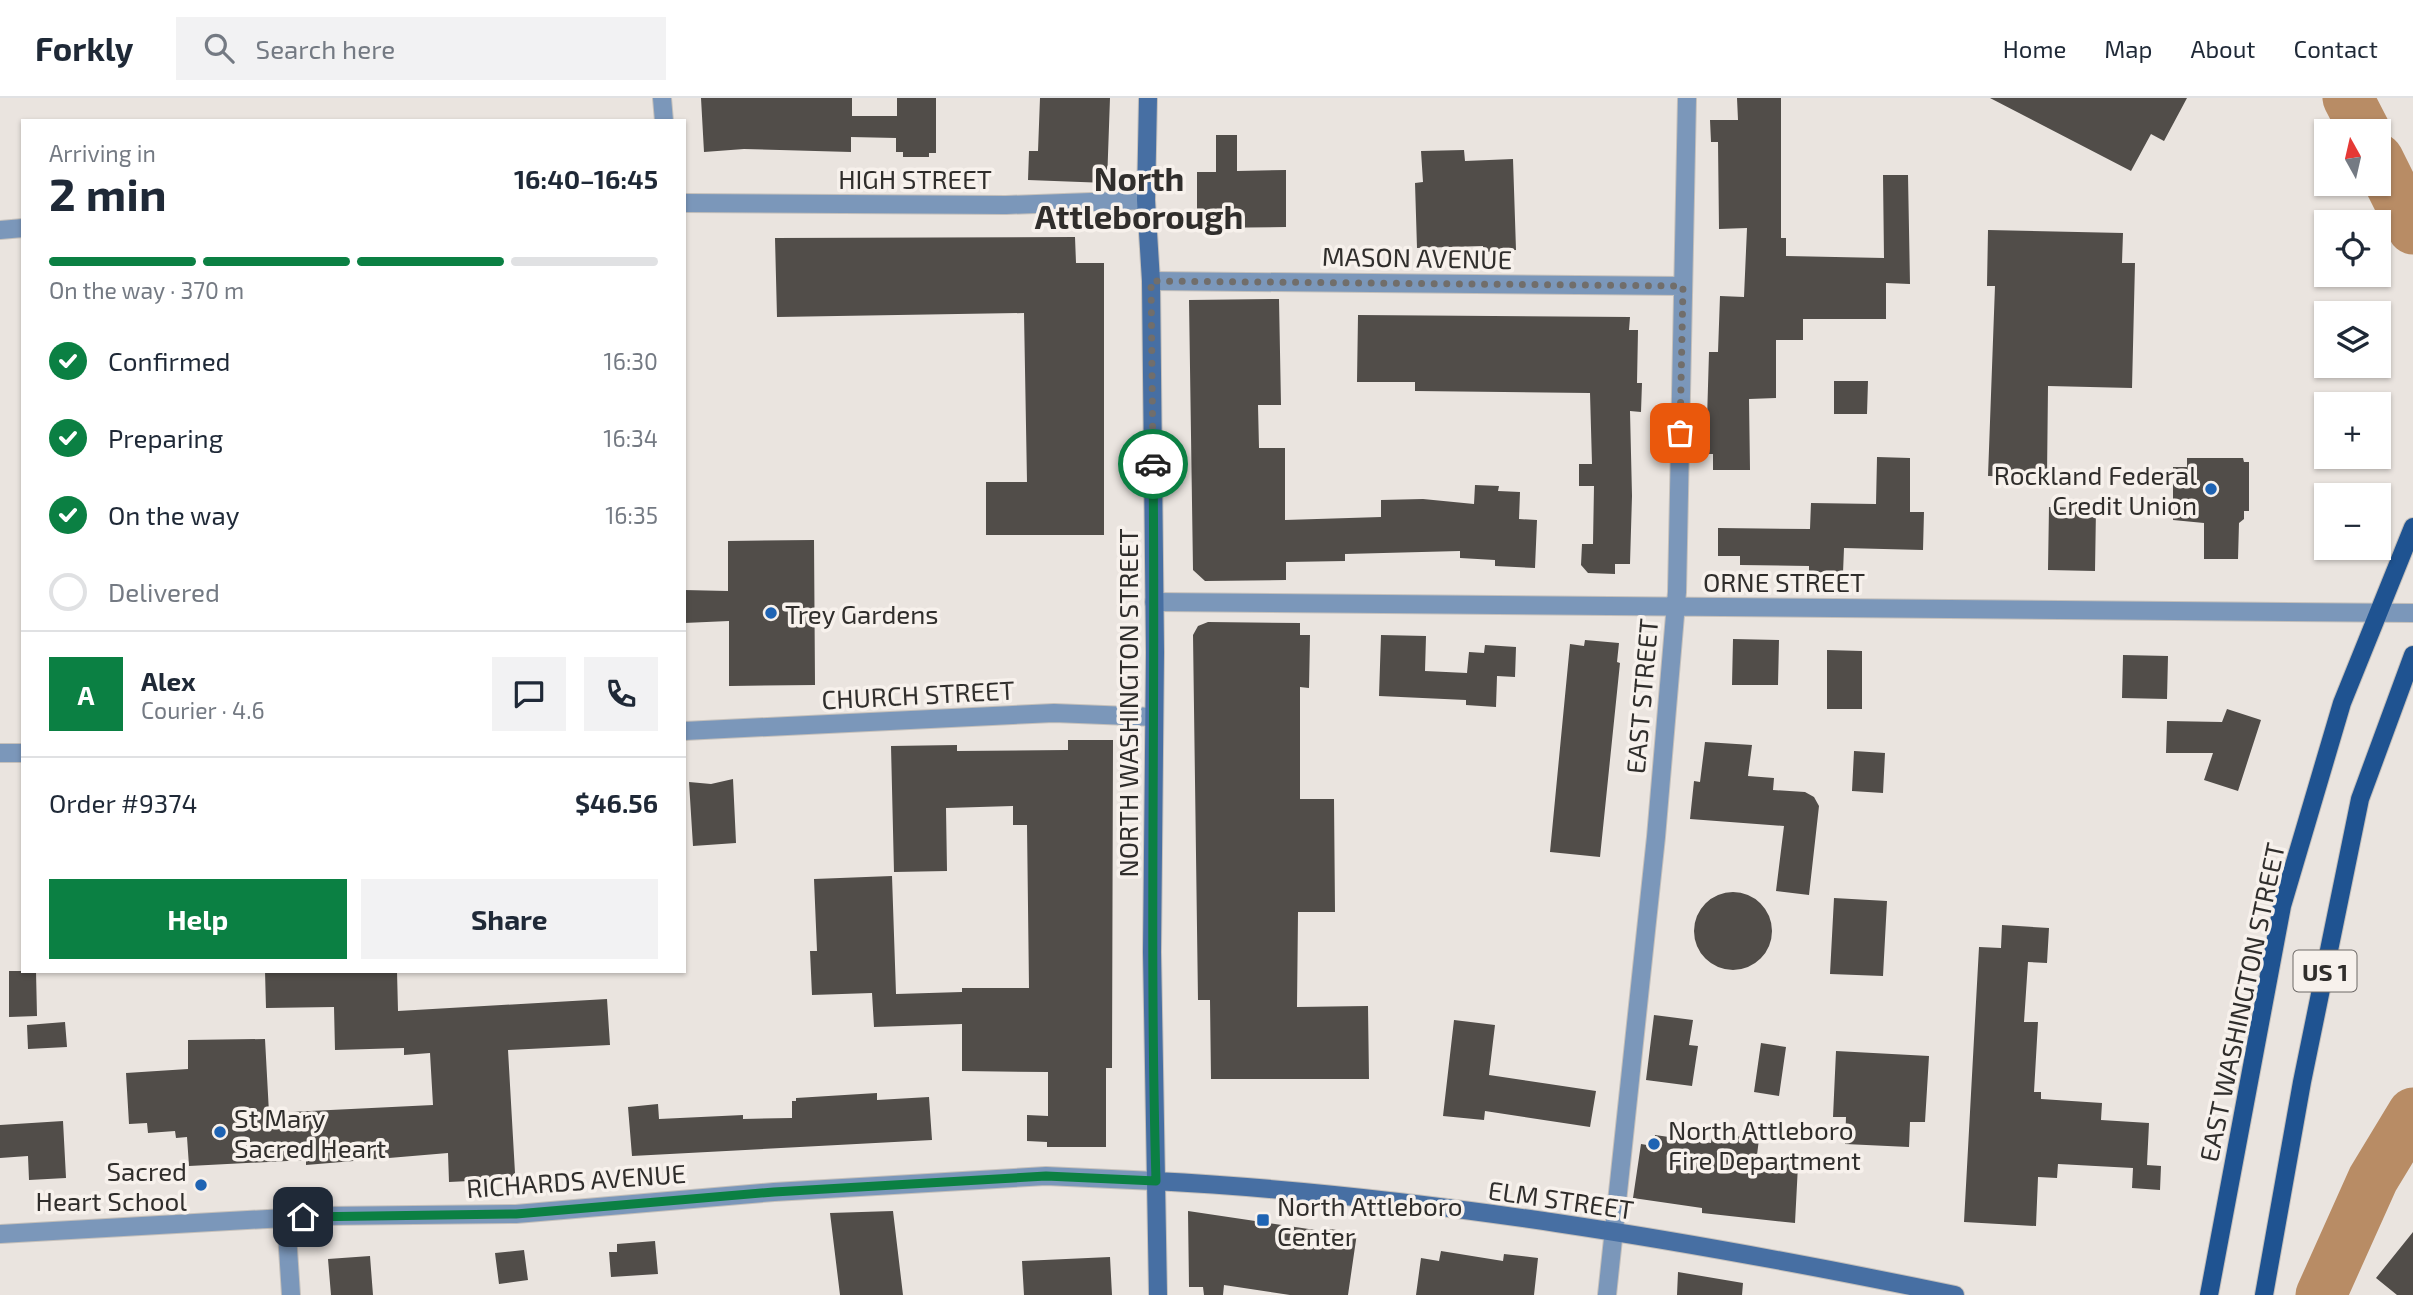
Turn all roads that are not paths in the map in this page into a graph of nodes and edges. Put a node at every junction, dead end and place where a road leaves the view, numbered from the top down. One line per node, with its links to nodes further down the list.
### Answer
1 (662, 98): 4 (street)
2 (1148, 98): 5 (main road, NORTH WASHINGTON STREET)
3 (1687, 98): 10 (street, EAST STREET)
4 (664, 119)
5 (1146, 200): 6 (street, HIGH STREET); 9 (main road, NORTH WASHINGTON STREET)
6 (686, 203)
7 (21, 228): 8 (street)
8 (0, 230)
9 (1151, 281): 10 (street, MASON AVENUE); 12 (main road, NORTH WASHINGTON STREET)
10 (1683, 286): 13 (street, EAST STREET)
11 (2413, 527): 14 (main road, EAST WASHINGTON STREET / US 1)
12 (1154, 602): 13 (street, ORNE STREET); 17 (main road, NORTH WASHINGTON STREET)
13 (1675, 607): 14 (street, ORNE STREET); 24 (street, EAST STREET)
14 (2377, 613): 15 (street, ORNE STREET); 29 (main road, EAST WASHINGTON STREET / US 1)
15 (2413, 613)
16 (2413, 655): 30 (main road, US 1)
17 (1154, 717): 18 (street, CHURCH STREET); 21 (main road, NORTH WASHINGTON STREET)
18 (686, 731)
19 (0, 753): 20 (street)
20 (21, 753)
21 (1156, 1181): 22 (street, RICHARDS AVENUE); 24 (main road, ELM STREET); 26 (main road, NORTH WASHINGTON STREET)
22 (286, 1218): 23 (street, RICHARDS AVENUE); 25 (street)
23 (0, 1234)
24 (1612, 1234): 27 (street, EAST STREET); 28 (main road, ELM STREET)
25 (291, 1295)
26 (1158, 1295)
27 (1607, 1295)
28 (1955, 1295)
29 (2209, 1295)
30 (2264, 1295)

